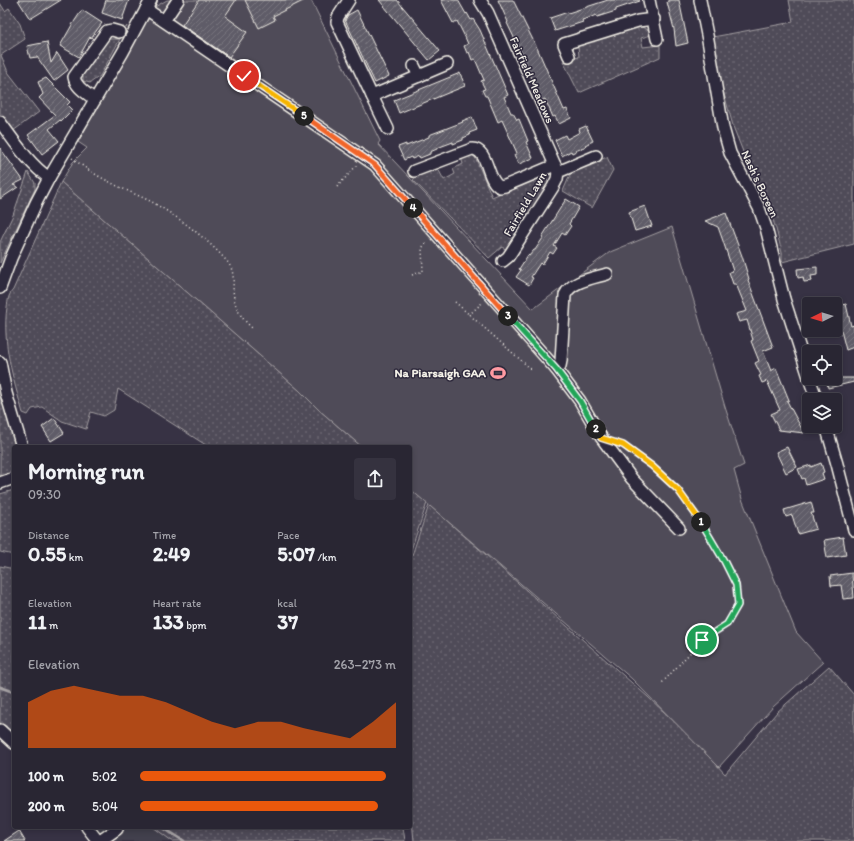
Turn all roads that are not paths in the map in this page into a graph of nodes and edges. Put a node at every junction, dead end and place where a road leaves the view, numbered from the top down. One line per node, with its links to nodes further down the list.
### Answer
1 (349, 0): 13 (street)
2 (480, 0): 18 (street, Fairfield Meadows)
3 (649, 0): 7 (street)
4 (700, 0): 24 (street, Nash's Boreen)
5 (176, 1): 8 (street)
6 (149, 5): 8 (street); 14 (street)
7 (654, 19): 10 (street); 11 (street)
8 (164, 21): 26 (street)
9 (120, 32): 14 (street)
10 (657, 39)
11 (570, 56)
12 (447, 64): 13 (street)
13 (372, 96): 16 (street)
14 (96, 100): 20 (street)
15 (0, 122): 20 (street)
16 (388, 129)
17 (596, 156): 18 (street, Fairfield Lawn)
18 (556, 168): 19 (street, Fairfield Lawn); 21 (street, Fairfield Lawn)
19 (414, 172)
20 (49, 178): 23 (street)
21 (502, 261)
22 (607, 274): 26 (street)
23 (0, 288)
24 (802, 355)
25 (0, 362): 28 (street)
26 (556, 369): 31 (street)
27 (828, 433): 32 (street)
28 (21, 445)
29 (12, 479): 30 (street)
30 (0, 483)
31 (679, 528)
32 (854, 530)
33 (0, 730): 34 (street)
34 (12, 741)
35 (89, 829): 37 (street)
36 (118, 829): 37 (street)
37 (99, 841)

